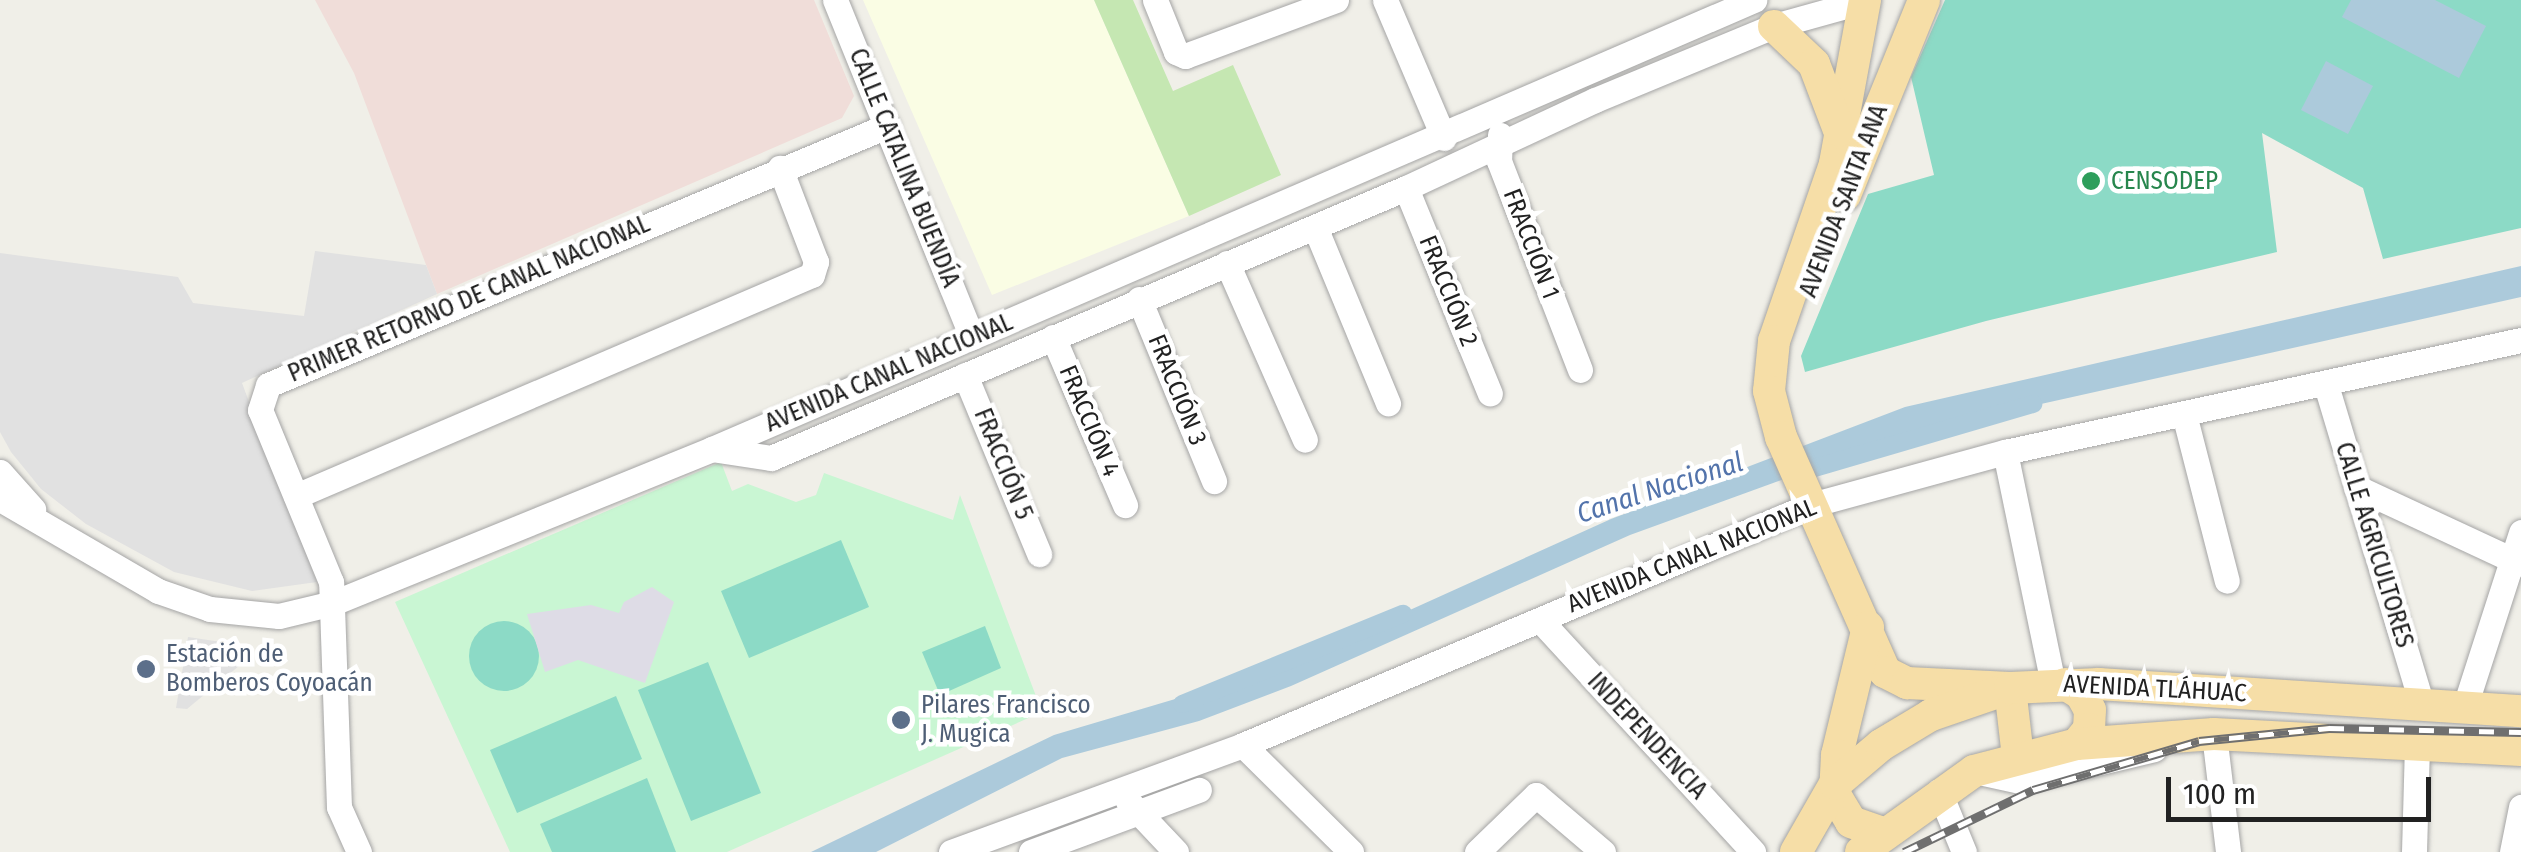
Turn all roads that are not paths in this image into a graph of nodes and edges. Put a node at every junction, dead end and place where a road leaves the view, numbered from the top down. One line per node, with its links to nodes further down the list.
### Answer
1 (835, 0): 12 (street, CALLE CATALINA BUENDÍA)
2 (1155, 0): 3 (street)
3 (1336, 0)
4 (1385, 0): 13 (street)
5 (1754, 0): 11 (street, AVENIDA CANAL NACIONAL)
6 (1865, 0): 8 (street, AVENIDA CANAL NACIONAL); 9 (main road); 14 (main road, AVENIDA SANTA ANA)
7 (1924, 0): 9 (main road, AVENIDA SANTA ANA)
8 (1774, 26): 10 (street, AVENIDA CANAL NACIONAL); 14 (main road)
9 (1893, 69): 30 (main road, AVENIDA SANTA ANA)
10 (1595, 100): 11 (street, AVENIDA CANAL NACIONAL); 15 (street, AVENIDA CANAL NACIONAL)
11 (1504, 113): 13 (street, AVENIDA CANAL NACIONAL); 15 (street, FRACCIÓN 1)
12 (886, 126): 16 (street, PRIMER RETORNO DE CANAL NACIONAL); 21 (street, CALLE CATALINA BUENDÍA)
13 (1444, 138): 21 (street, AVENIDA CANAL NACIONAL)
14 (1840, 140): 30 (main road, AVENIDA SANTA ANA)
15 (1502, 146): 17 (street, AVENIDA CANAL NACIONAL); 24 (street, FRACCIÓN 1)
16 (780, 168): 37 (street); 37 (street, PRIMER RETORNO DE CANAL NACIONAL)
17 (1406, 188): 18 (street, AVENIDA CANAL NACIONAL); 27 (street, FRACCIÓN 2)
18 (1316, 227): 19 (street, AVENIDA CANAL NACIONAL); 28 (street)
19 (1227, 263): 20 (street, AVENIDA CANAL NACIONAL); 31 (street)
20 (1139, 299): 22 (street, AVENIDA CANAL NACIONAL); 35 (street, FRACCIÓN 3)
21 (972, 337): 32 (street, AVENIDA CANAL NACIONAL)
22 (1053, 337): 25 (street, AVENIDA CANAL NACIONAL); 40 (street, FRACCIÓN 4)
23 (2521, 340): 26 (street, AVENIDA CANAL NACIONAL)
24 (1580, 370)
25 (965, 375): 32 (street, AVENIDA CANAL NACIONAL); 43 (street, FRACCIÓN 5)
26 (2326, 385): 29 (street, AVENIDA CANAL NACIONAL); 36 (street, CALLE AGRICULTORES)
27 (1490, 394)
28 (1388, 402)
29 (2184, 414): 33 (street, AVENIDA CANAL NACIONAL); 45 (street)
30 (1778, 422): 38 (main road, AVENIDA SANTA ANA)
31 (1305, 440)
32 (712, 449): 46 (street, AVENIDA CANAL NACIONAL)
33 (2005, 452): 38 (street, AVENIDA CANAL NACIONAL); 49 (street)
34 (0, 472): 41 (street)
35 (1214, 481)
36 (2356, 487): 44 (street); 51 (street, CALLE AGRICULTORES)
37 (296, 496): 46 (street, PRIMER RETORNO DE CANAL NACIONAL)
38 (1808, 498): 47 (street, AVENIDA CANAL NACIONAL); 48 (main road, AVENIDA SANTA ANA)
39 (0, 499): 41 (street, AVENIDA CANAL NACIONAL)
40 (1125, 505)
41 (46, 524): 46 (street, AVENIDA CANAL NACIONAL)
42 (2521, 532): 44 (street)
43 (1039, 554)
44 (2516, 562): 52 (street)
45 (2226, 580)
46 (333, 603): 69 (street, PRIMER RETORNO DE CANAL NACIONAL)
47 (1540, 620): 56 (street, AVENIDA CANAL NACIONAL); 76 (street, INDEPENDENCIA)
48 (1868, 628): 50 (main road, AVENIDA SANTA ANA); 61 (main road)
49 (2059, 684): 50 (main road, AVENIDA TLÁHUAC); 51 (main road, AVENIDA TLÁHUAC); 55 (main road)
50 (2010, 688): 59 (main road); 61 (main road, AVENIDA TLÁHUAC)
51 (2422, 706): 52 (main road, AVENIDA TLÁHUAC)
52 (2464, 709): 53 (main road, AVENIDA TLÁHUAC)
53 (2521, 711)
54 (2214, 734): 55 (main road, AVENIDA TLÁHUAC); 57 (main road, AVENIDA TLÁHUAC); 60 (street, AVENIDA TLÁHUAC); 79 (street)
55 (2077, 744): 59 (main road, AVENIDA TLÁHUAC)
56 (1243, 745): 62 (street, AVENIDA CANAL NACIONAL); 73 (street)
57 (2417, 746): 58 (main road, AVENIDA TLÁHUAC); 80 (street)
58 (2521, 750)
59 (2018, 757): 60 (main road, AVENIDA TLÁHUAC)
60 (1974, 770): 64 (main road, AVENIDA TLÁHUAC)
61 (1834, 784): 68 (main road); 77 (main road, AVENIDA TLÁHUAC)
62 (1120, 786): 66 (street); 67 (street, AVENIDA CANAL NACIONAL)
63 (1199, 790): 66 (street)
64 (1939, 791): 68 (main road, AVENIDA TLÁHUAC); 78 (street)
65 (2521, 807): 81 (street)
66 (1136, 810): 71 (street); 72 (street)
67 (1002, 842): 70 (street, AVENIDA CANAL NACIONAL)
68 (1872, 842)
69 (359, 852)
70 (952, 852)
71 (1030, 852)
72 (1176, 852)
73 (1351, 852)
74 (1477, 852): 75 (street)
75 (1603, 852)
76 (1753, 852)
77 (1796, 852)
78 (1964, 852)
79 (2228, 852)
80 (2414, 852)
81 (2512, 852)

